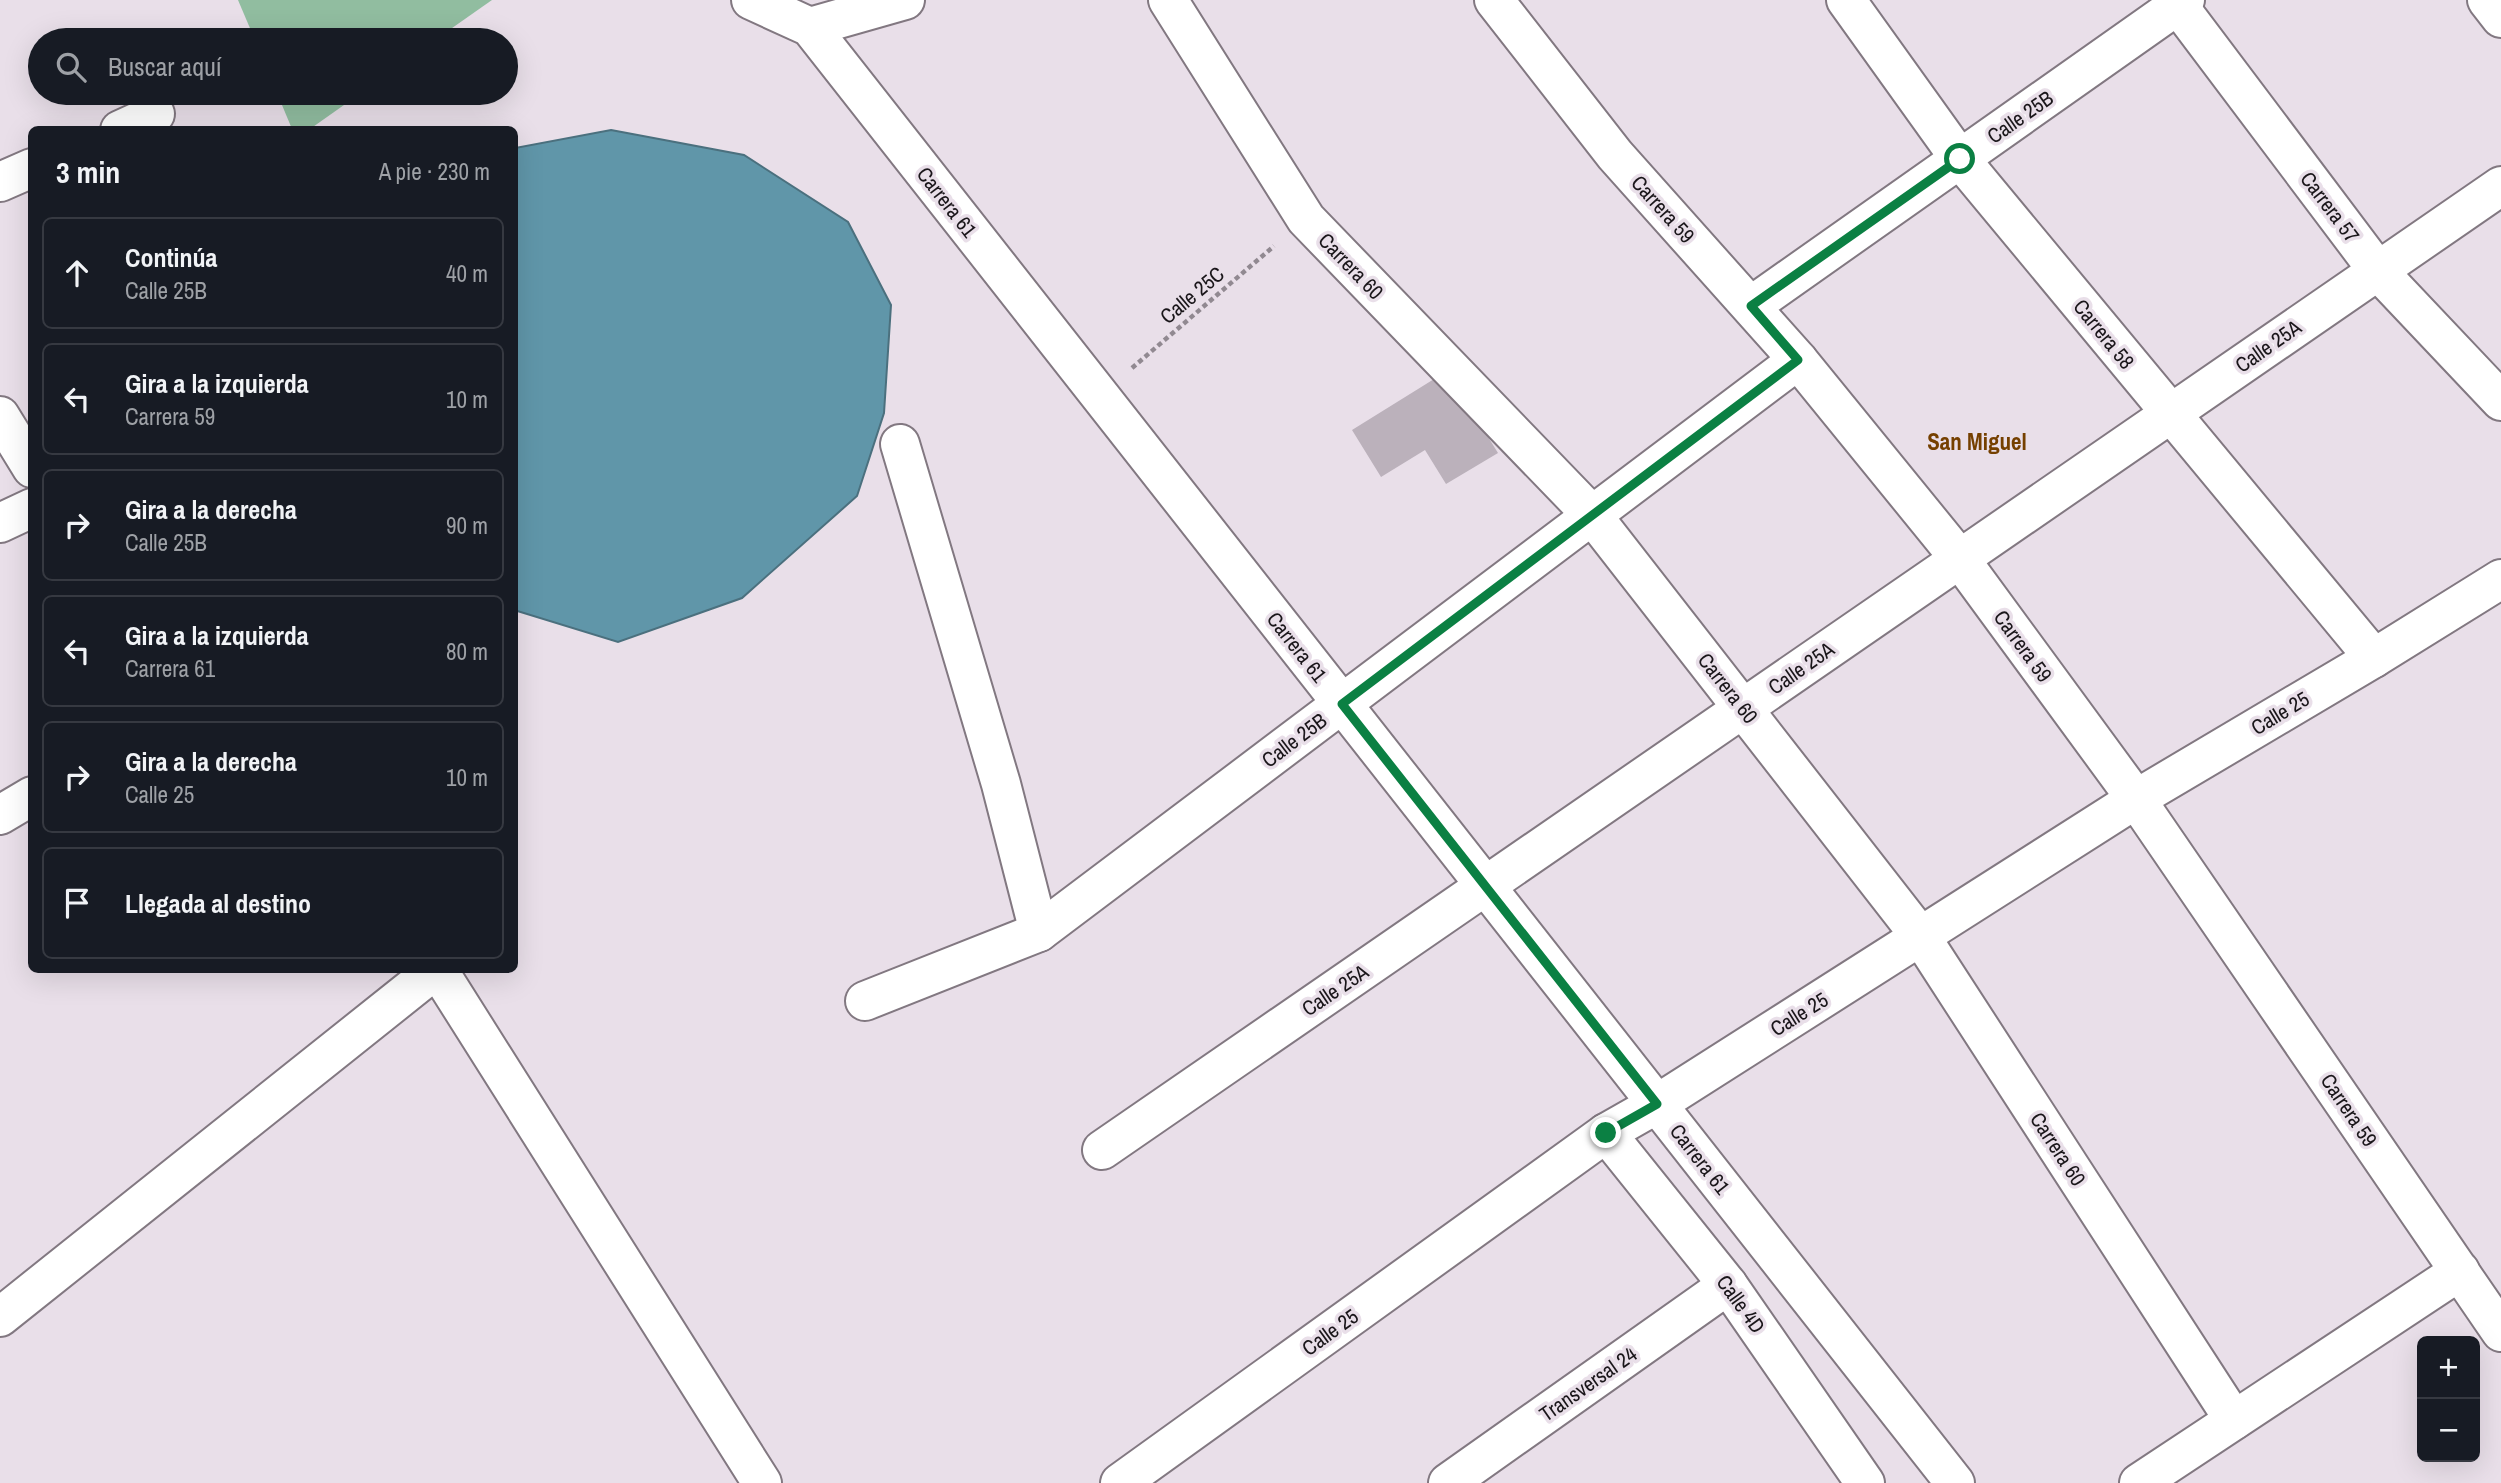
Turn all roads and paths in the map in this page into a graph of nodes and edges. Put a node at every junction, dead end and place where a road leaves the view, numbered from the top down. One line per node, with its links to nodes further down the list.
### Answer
1 (751, 0): 9 (street, Carrera 61)
2 (905, 0): 9 (street)
3 (1168, 0): 16 (street, Carrera 60)
4 (1494, 0): 18 (street, Carrera 59)
5 (1846, 0): 12 (street, Carrera 58)
6 (2487, 0): 8 (street)
7 (2179, 2): 12 (street, Calle 25B); 17 (street, Carrera 57)
8 (2501, 18)
9 (810, 27): 20 (street, Carrera 61)
10 (155, 114): 11 (street)
11 (129, 126)
12 (1960, 159): 18 (street, Calle 25B); 22 (street, Carrera 58)
13 (28, 170): 14 (street)
14 (0, 182)
15 (2501, 186): 17 (street, Calle 25A)
16 (1306, 219): 20 (path, Calle 25C); 27 (street, Carrera 60)
17 (2378, 271): 21 (street, Carrera 57); 22 (street, Calle 25A)
18 (1751, 306): 19 (street, Carrera 59)
19 (1798, 360): 27 (street, Calle 25B); 29 (street, Carrera 59)
20 (1099, 396): 32 (street, Carrera 61)
21 (2501, 401)
22 (2170, 414): 29 (street, Calle 25A); 31 (street, Carrera 58)
23 (0, 416): 25 (street)
24 (900, 444): 38 (street)
25 (28, 462)
26 (28, 510): 28 (street)
27 (1592, 515): 32 (street, Calle 25B); 33 (street, Carrera 60)
28 (0, 523)
29 (1960, 559): 33 (street, Calle 25A); 35 (street, Carrera 59)
30 (2501, 579): 31 (street, Calle 25)
31 (2374, 658): 35 (street, Calle 25)
32 (1342, 704): 37 (street, Carrera 61); 38 (street, Calle 25B)
33 (1743, 708): 37 (street, Calle 25A); 39 (street, Carrera 60)
34 (28, 798): 36 (street)
35 (2136, 799): 39 (street, Calle 25); 46 (street, Carrera 59)
36 (0, 815)
37 (1486, 887): 43 (street, Carrera 61); 45 (street, Calle 25A)
38 (1039, 932): 42 (street, Calle 25B)
39 (1921, 937): 43 (street, Calle 25); 50 (street, Carrera 60)
40 (433, 973): 48 (street)
41 (439, 973): 52 (street)
42 (865, 1001)
43 (1657, 1104): 44 (street, Calle 25); 55 (street, Carrera 61)
44 (1606, 1133): 47 (street, Calle 4D); 53 (street, Calle 25)
45 (1102, 1150)
46 (2459, 1272): 49 (street, Carrera 59); 50 (street)
47 (1728, 1285): 51 (street, Calle 4D); 54 (street, Transversal 24)
48 (0, 1317)
49 (2501, 1332)
50 (2234, 1420): 56 (street)
51 (1858, 1480)
52 (762, 1483)
53 (1120, 1483)
54 (1448, 1483)
55 (1955, 1483)
56 (2139, 1483)

